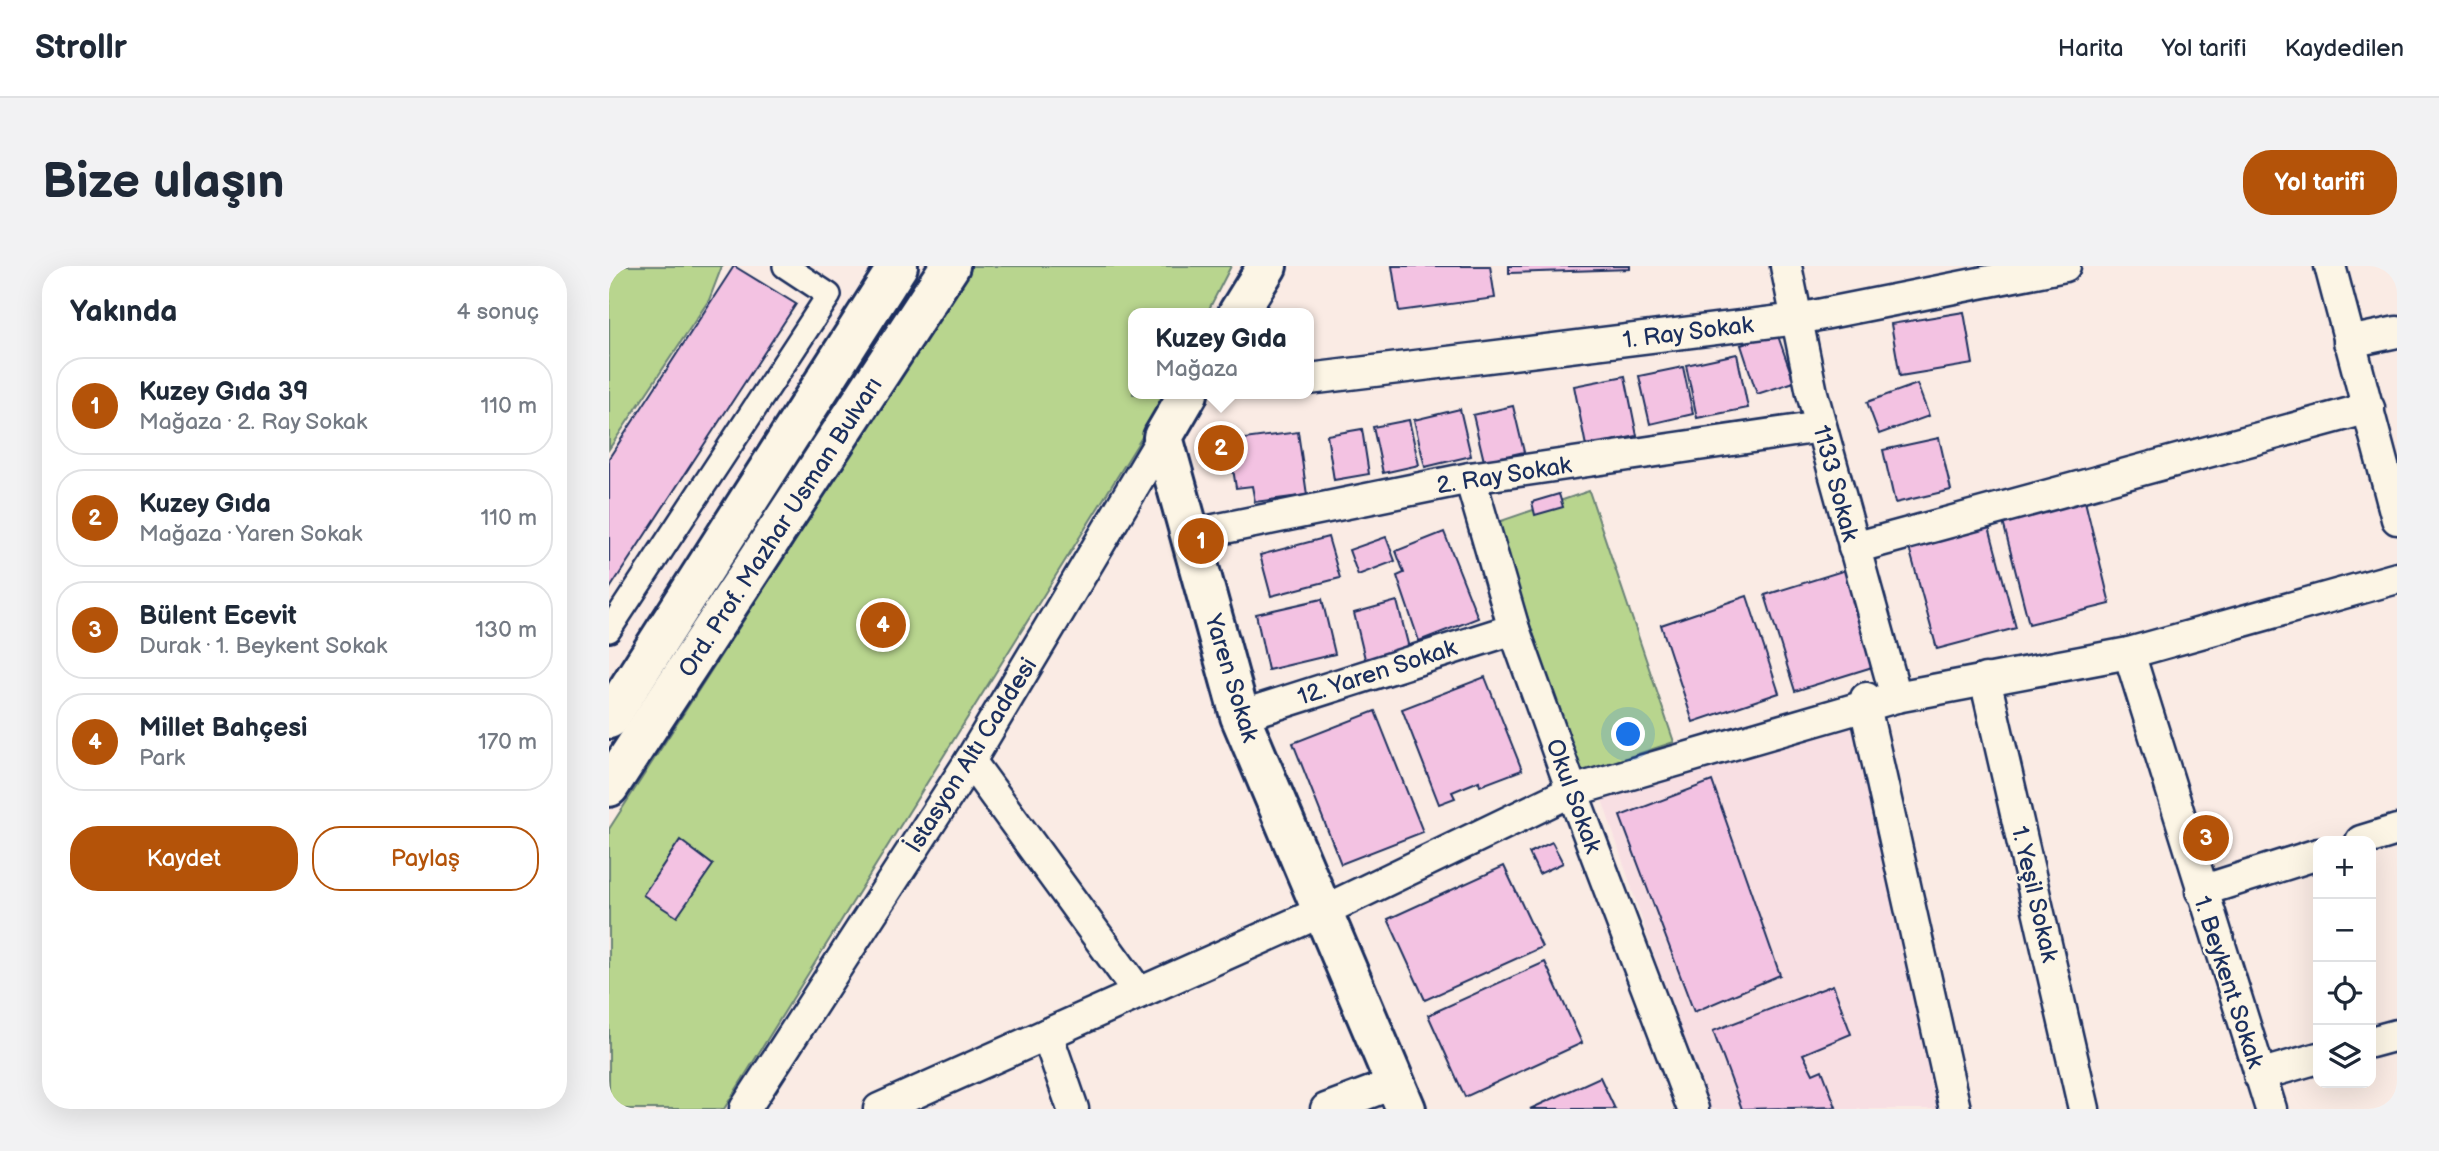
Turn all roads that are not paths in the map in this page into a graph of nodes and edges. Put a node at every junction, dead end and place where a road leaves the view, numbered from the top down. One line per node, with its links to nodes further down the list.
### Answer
1 (785, 266): 24 (street)
2 (898, 266): 30 (main road, Ord. Prof. Mazhar Usman Bulvarı)
3 (950, 266): 32 (main road, Ord. Prof. Mazhar Usman Bulvarı)
4 (1267, 266): 8 (main road)
5 (1786, 266): 9 (street, 1133 Sokak)
6 (2065, 266): 9 (street, 1. Ray Sokak)
7 (2330, 266): 11 (street)
8 (1241, 308)
9 (1798, 319): 12 (street, 1. Ray Sokak); 15 (street, 1133 Sokak)
10 (2397, 332): 11 (street)
11 (2349, 342): 14 (street)
12 (1314, 378)
13 (1186, 399): 16 (main road, İstasyon Altı Caddesi)
14 (2369, 408): 18 (street); 21 (street)
15 (1821, 427): 17 (street, 2. Ray Sokak); 21 (street, 1133 Sokak)
16 (1163, 437): 20 (main road, Yaren Sokak); 31 (street, İstasyon Altı Caddesi)
17 (1470, 478): 20 (street, 2. Ray Sokak); 23 (street, Okul Sokak)
18 (2393, 486): 19 (street)
19 (2397, 519)
20 (1190, 535): 29 (main road, Yaren Sokak)
21 (1854, 548): 27 (street, 1133 Sokak)
22 (2397, 578): 25 (street)
23 (1514, 629): 29 (street, 12. Yaren Sokak); 33 (street, Okul Sokak)
24 (609, 630)
25 (2129, 653): 26 (street); 37 (street, 1. Beykent Sokak)
26 (1985, 679): 27 (street); 52 (street, 1. Yeşil Sokak)
27 (1896, 697): 28 (street)
28 (1865, 702): 33 (street); 51 (street)
29 (1240, 716): 38 (main road, Yaren Sokak)
30 (609, 719)
31 (970, 761): 39 (street); 46 (street, İstasyon Altı Caddesi)
32 (609, 787)
33 (1572, 791): 38 (street); 50 (street, Okul Sokak)
34 (2397, 830): 35 (street)
35 (2376, 836)
36 (2313, 856): 37 (street)
37 (2201, 891): 44 (street, 1. Beykent Sokak)
38 (1323, 911): 39 (street); 45 (main road, Yaren Sokak)
39 (1139, 993): 40 (street)
40 (1047, 1034): 47 (street); 48 (street)
41 (2397, 1035): 42 (street)
42 (2376, 1041)
43 (2313, 1059): 44 (street)
44 (2259, 1075): 53 (street, 1. Beykent Sokak)
45 (1400, 1096): 49 (street)
46 (745, 1109)
47 (879, 1109)
48 (1073, 1109)
49 (1326, 1109)
50 (1693, 1109)
51 (1955, 1109)
52 (2084, 1109)
53 (2271, 1109)

